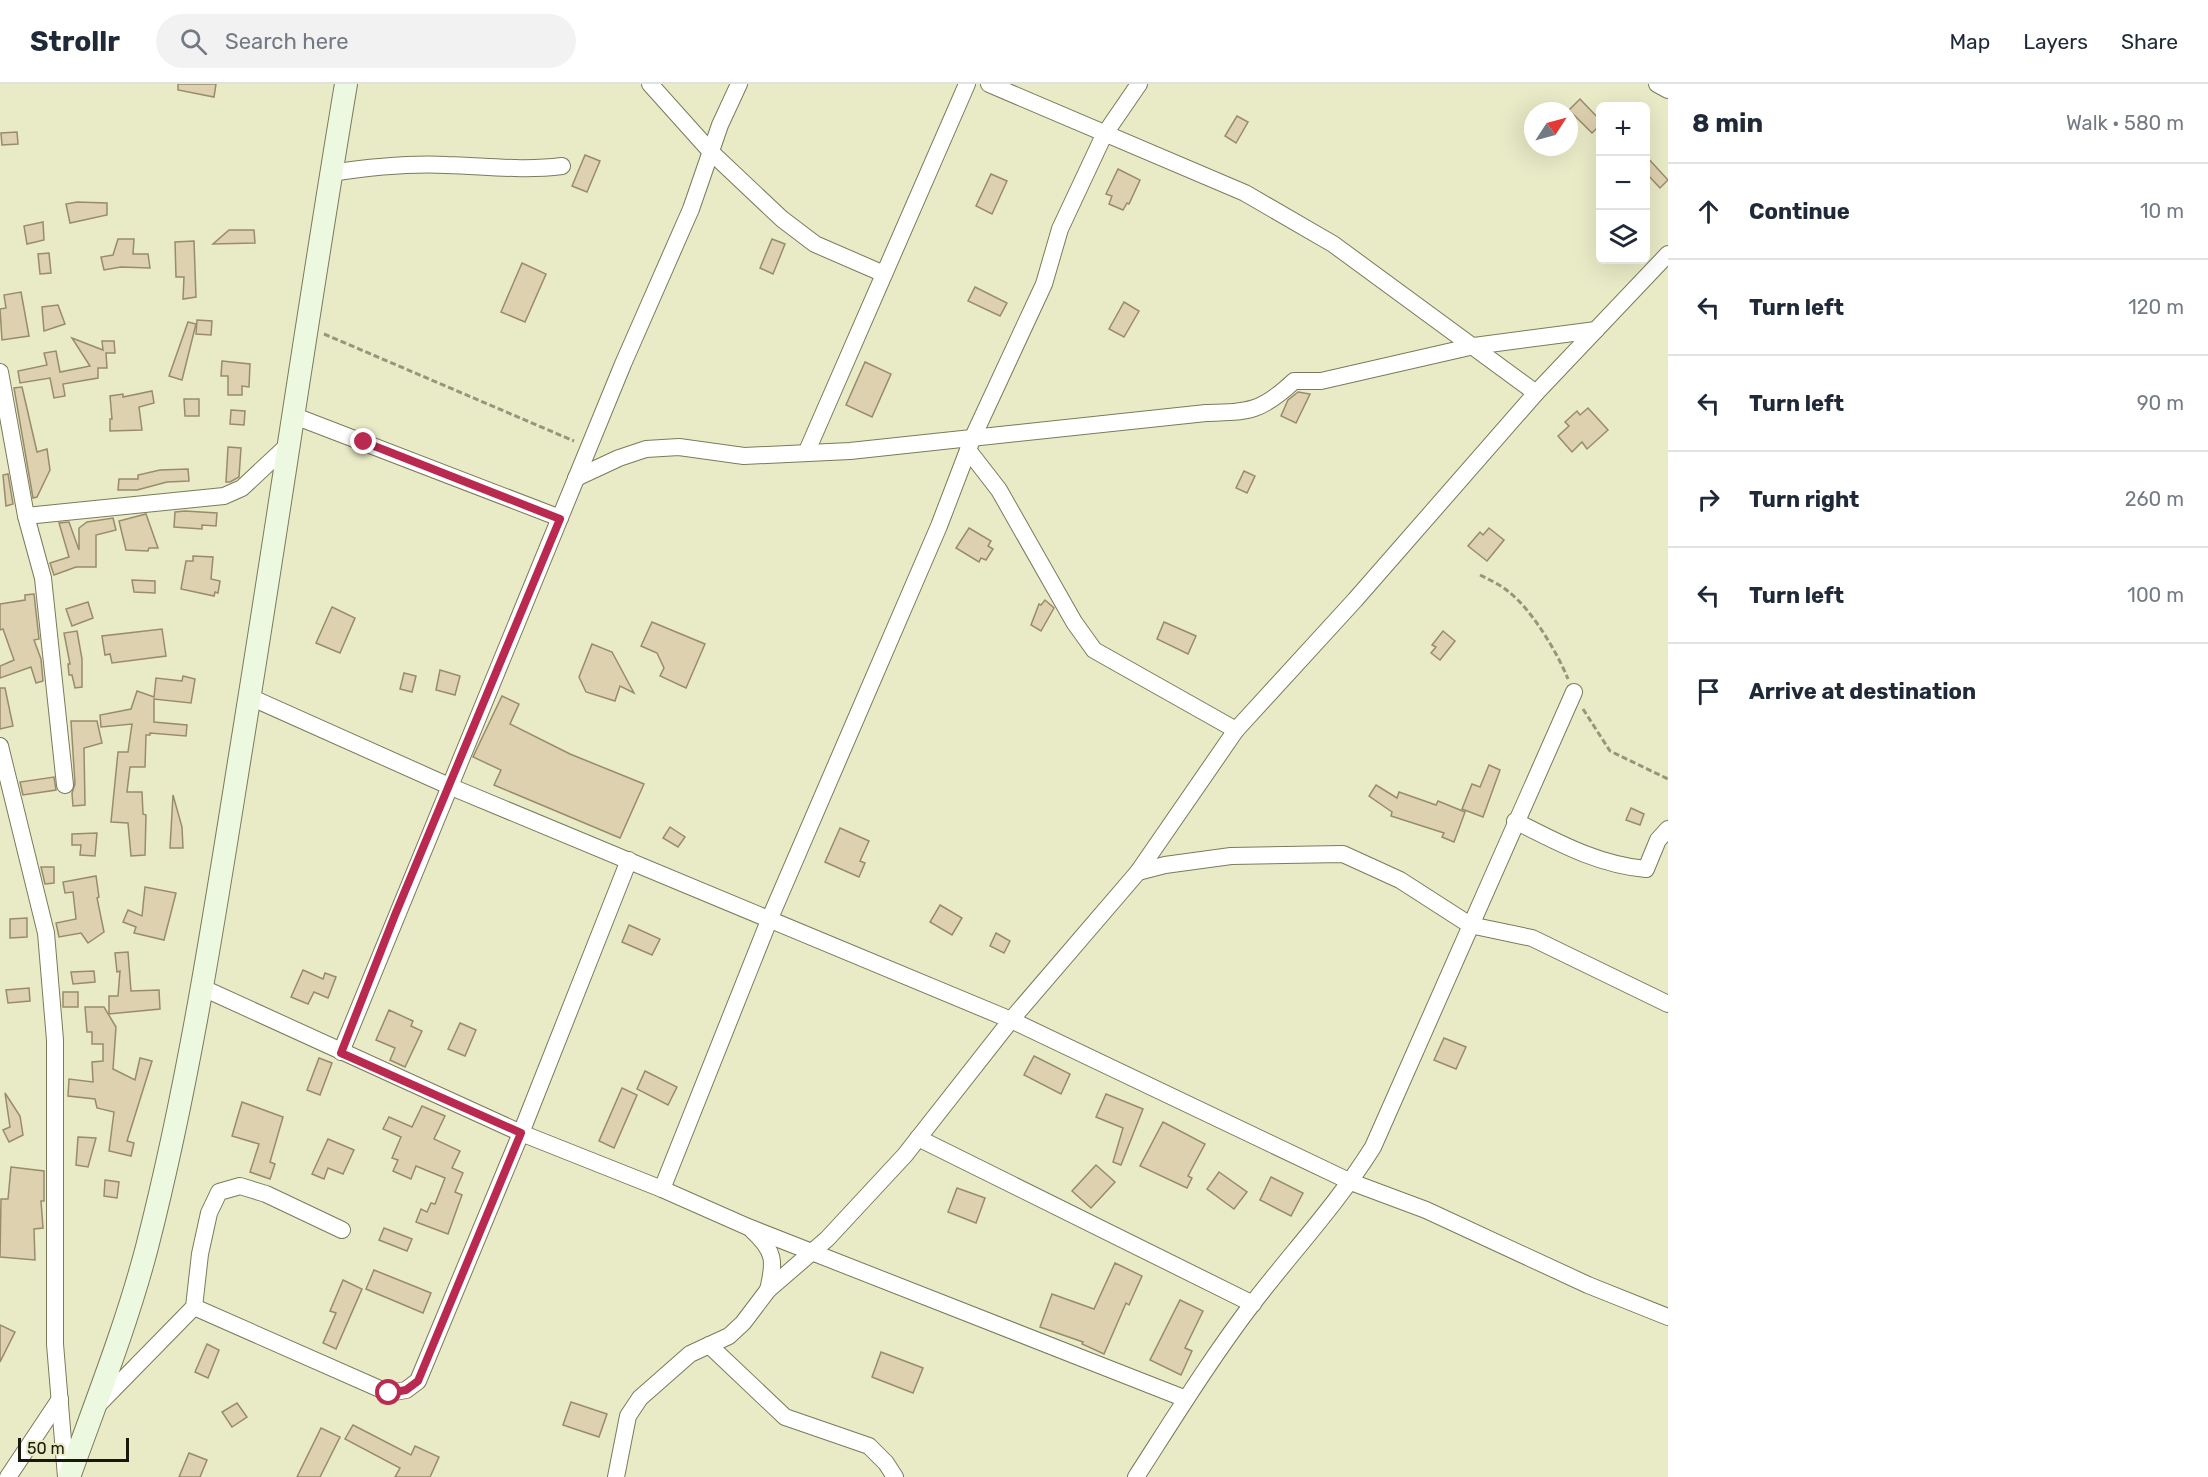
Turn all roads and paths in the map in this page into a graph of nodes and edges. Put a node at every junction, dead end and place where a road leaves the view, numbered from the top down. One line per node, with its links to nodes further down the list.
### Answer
1 (346, 84): 12 (main road)
2 (650, 84): 10 (street)
3 (739, 84): 10 (street)
4 (967, 84): 14 (street)
5 (989, 84): 9 (street)
6 (1139, 84): 9 (street)
7 (1657, 84): 8 (street)
8 (1668, 90)
9 (1104, 135): 17 (street); 21 (street)
10 (711, 152): 14 (street); 23 (street)
11 (562, 166): 12 (street)
12 (331, 173): 15 (main road)
13 (1668, 254): 16 (street)
14 (884, 274): 24 (street)
15 (305, 326): 20 (main road); 23 (path)
16 (1596, 330): 17 (street); 19 (street)
17 (1473, 346): 19 (street); 21 (street)
18 (0, 372): 26 (street)
19 (1536, 393): 30 (street)
20 (292, 416): 22 (main road); 27 (street)
21 (970, 443): 24 (street); 30 (street); 38 (street)
22 (288, 445): 26 (street); 29 (main road)
23 (591, 445): 25 (street)
24 (807, 452): 25 (street)
25 (576, 478): 27 (street)
26 (26, 516): 32 (street)
27 (560, 519): 33 (street)
28 (1574, 692): 34 (street)
29 (250, 697): 33 (street); 40 (main road)
30 (1236, 730): 37 (street)
31 (0, 746): 56 (street)
32 (64, 785)
33 (449, 786): 36 (street); 43 (street)
34 (1515, 821): 35 (street); 39 (street)
35 (1668, 829)
36 (629, 860): 38 (street); 44 (street)
37 (1138, 872): 39 (street); 42 (street)
38 (770, 918): 42 (street); 47 (street)
39 (1470, 925): 41 (street); 46 (street)
40 (203, 988): 43 (street); 58 (main road)
41 (1668, 1004)
42 (1011, 1020): 45 (street); 46 (street)
43 (341, 1053): 44 (street)
44 (521, 1133): 47 (street); 53 (street)
45 (918, 1138): 50 (street); 52 (street)
46 (1351, 1182): 52 (street); 54 (street)
47 (662, 1189): 48 (street)
48 (748, 1227): 50 (street); 51 (street)
49 (342, 1230): 53 (street)
50 (813, 1251): 51 (street); 57 (street)
51 (768, 1290): 55 (street)
52 (1253, 1304): 57 (street)
53 (194, 1307): 58 (street)
54 (1668, 1317)
55 (709, 1345): 61 (street); 62 (street)
56 (60, 1399): 59 (street); 60 (street)
57 (1186, 1399): 63 (street)
58 (93, 1410): 60 (main road)
59 (8, 1477)
60 (68, 1477)
61 (616, 1477)
62 (895, 1477)
63 (1136, 1477)

